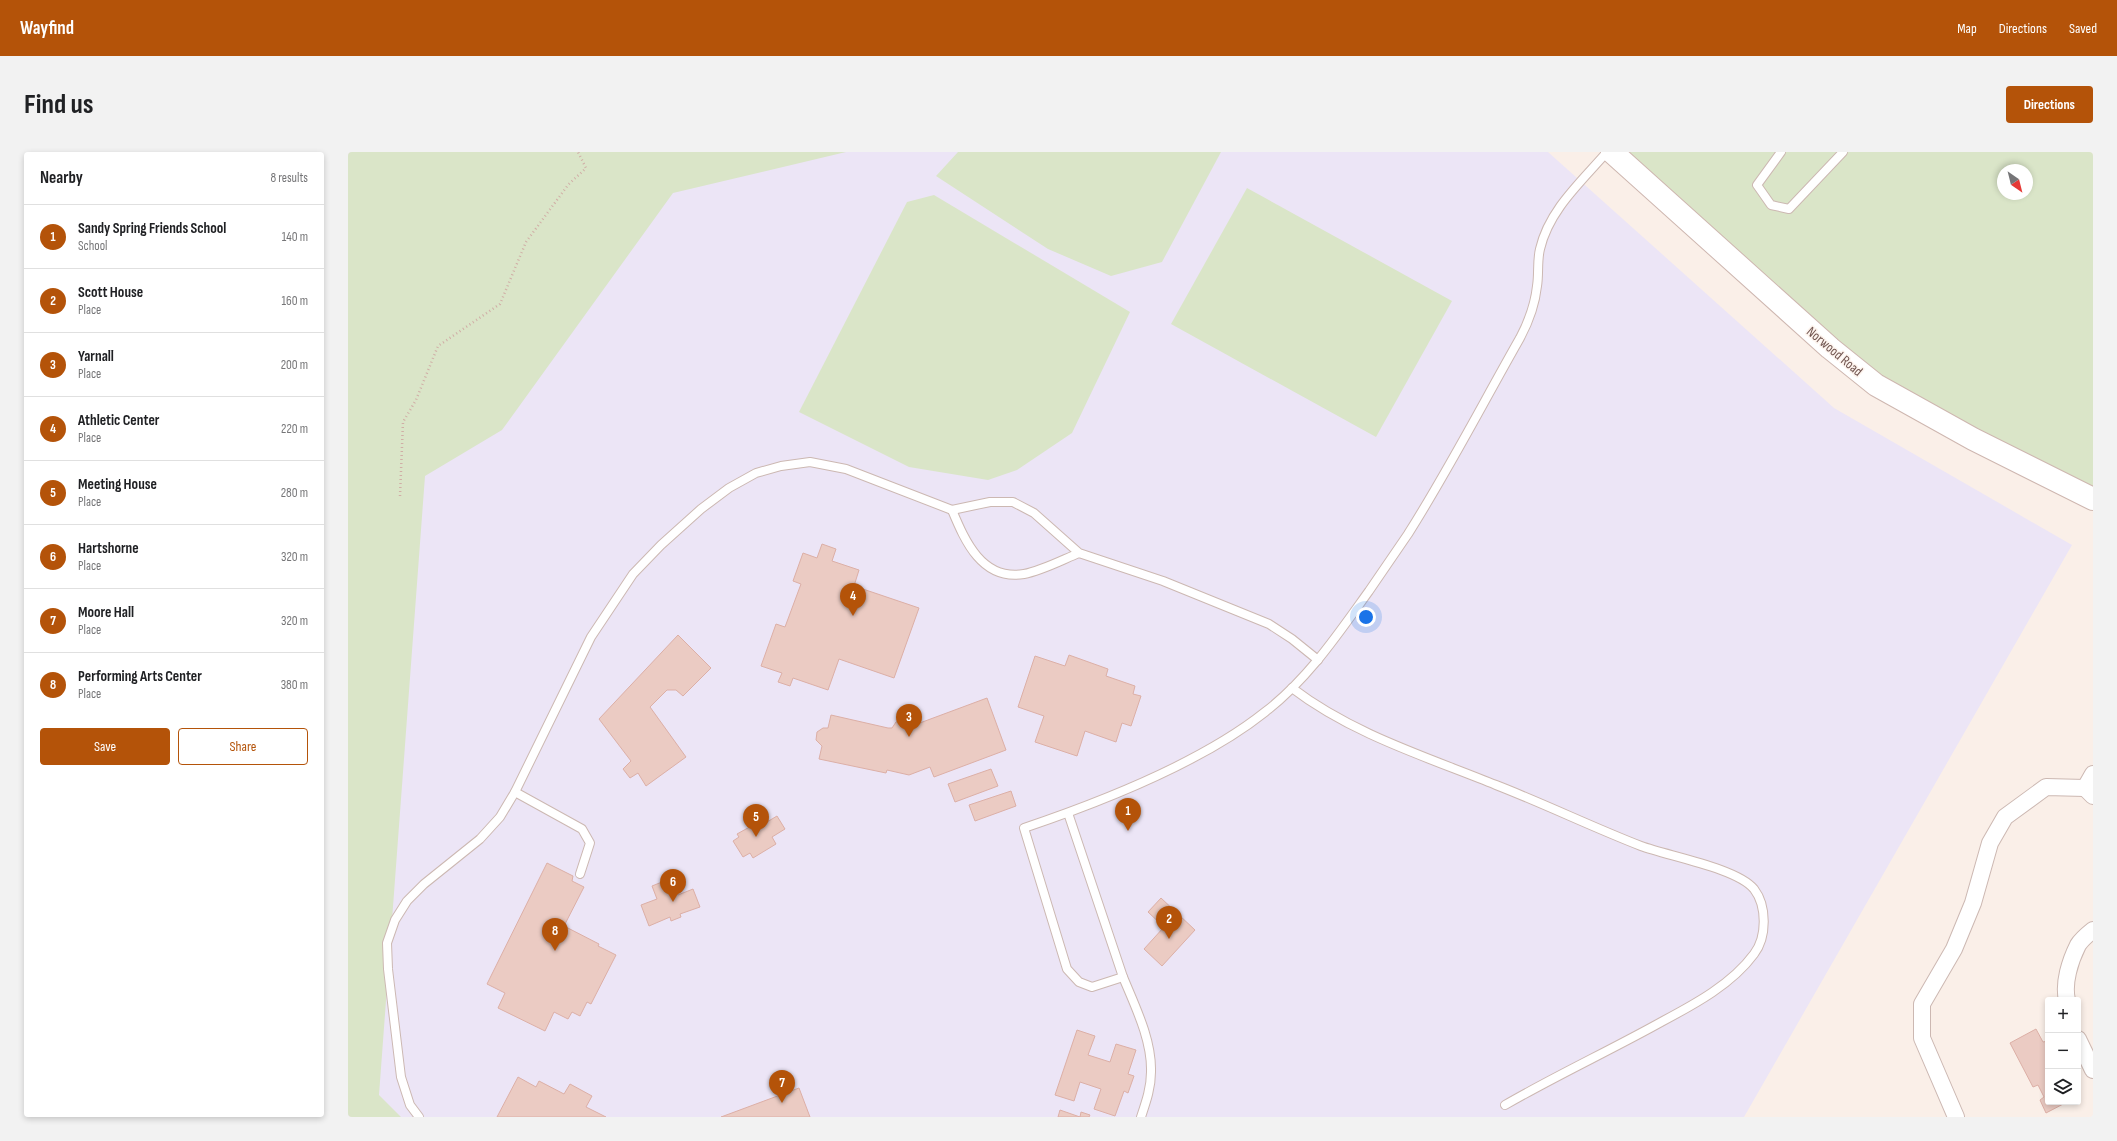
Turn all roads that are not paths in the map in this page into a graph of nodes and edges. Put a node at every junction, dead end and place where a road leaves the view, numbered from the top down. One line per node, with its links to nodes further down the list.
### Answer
1 (1607, 152): 8 (lane)
2 (1612, 152): 5 (main road, Norwood Road)
3 (1781, 152): 4 (lane)
4 (1843, 152)
5 (2093, 499)
6 (952, 510): 7 (lane); 7 (lane); 11 (lane)
7 (1079, 554): 8 (lane)
8 (1318, 660): 9 (lane)
9 (1292, 688): 13 (lane); 20 (lane)
10 (2093, 774): 12 (street)
11 (515, 792): 14 (lane); 21 (lane)
12 (2089, 792): 23 (street)
13 (1068, 813): 16 (lane); 16 (lane)
14 (580, 874)
15 (2093, 930): 17 (street)
16 (1123, 977): 22 (lane)
17 (2066, 997)
18 (2081, 1045): 19 (street)
19 (2093, 1070)
20 (1505, 1105)
21 (419, 1117)
22 (1141, 1117)
23 (1956, 1117)

